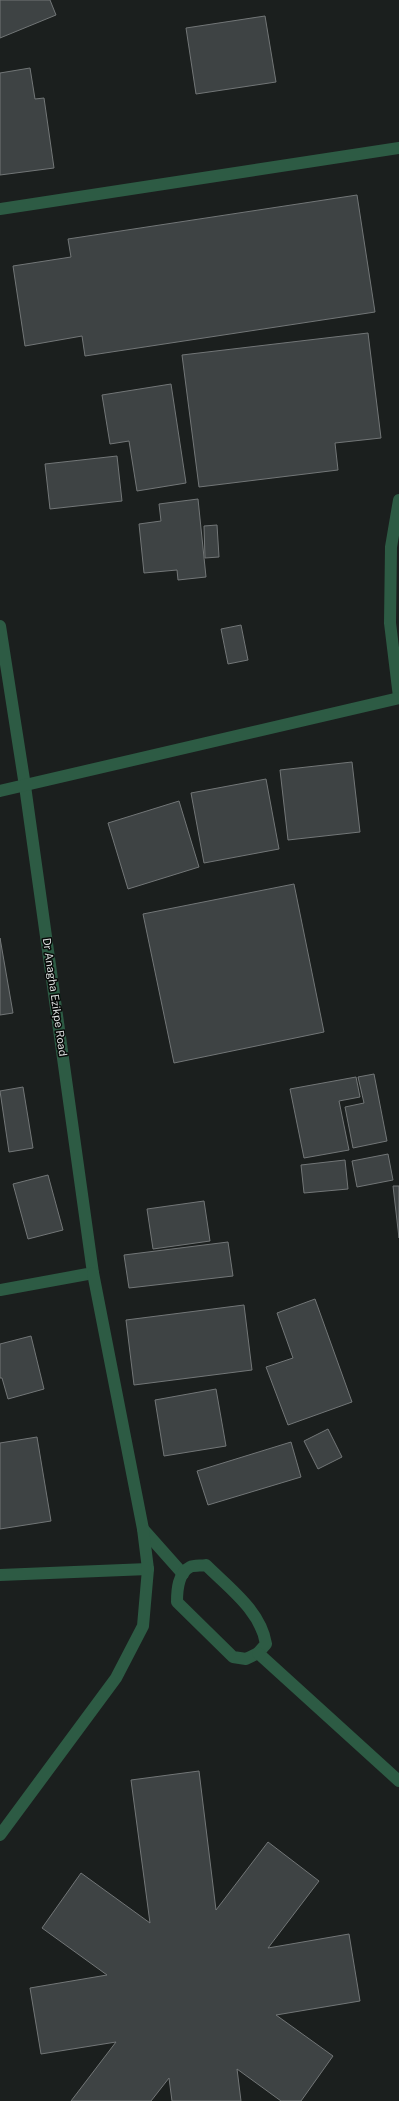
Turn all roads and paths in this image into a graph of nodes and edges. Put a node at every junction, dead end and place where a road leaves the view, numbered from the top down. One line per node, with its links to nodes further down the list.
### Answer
1 (399, 148): 2 (street)
2 (0, 209)
3 (399, 500): 5 (street)
4 (0, 626): 6 (street, Dr Anagha Ezikpe Road)
5 (399, 698): 6 (street)
6 (25, 786): 7 (street); 8 (street, Dr Anagha Ezikpe Road)
7 (0, 791)
8 (94, 1273): 9 (street); 10 (street, Dr Anagha Ezikpe Road)
9 (0, 1290)
10 (143, 1529): 11 (street, Dr Anagha Ezikpe Road); 12 (street)
11 (148, 1570): 13 (street); 16 (street, Dr Anagha Ezikpe Road)
12 (183, 1574): 14 (street); 14 (street)
13 (0, 1575)
14 (258, 1653): 15 (street)
15 (399, 1781)
16 (0, 1835)

